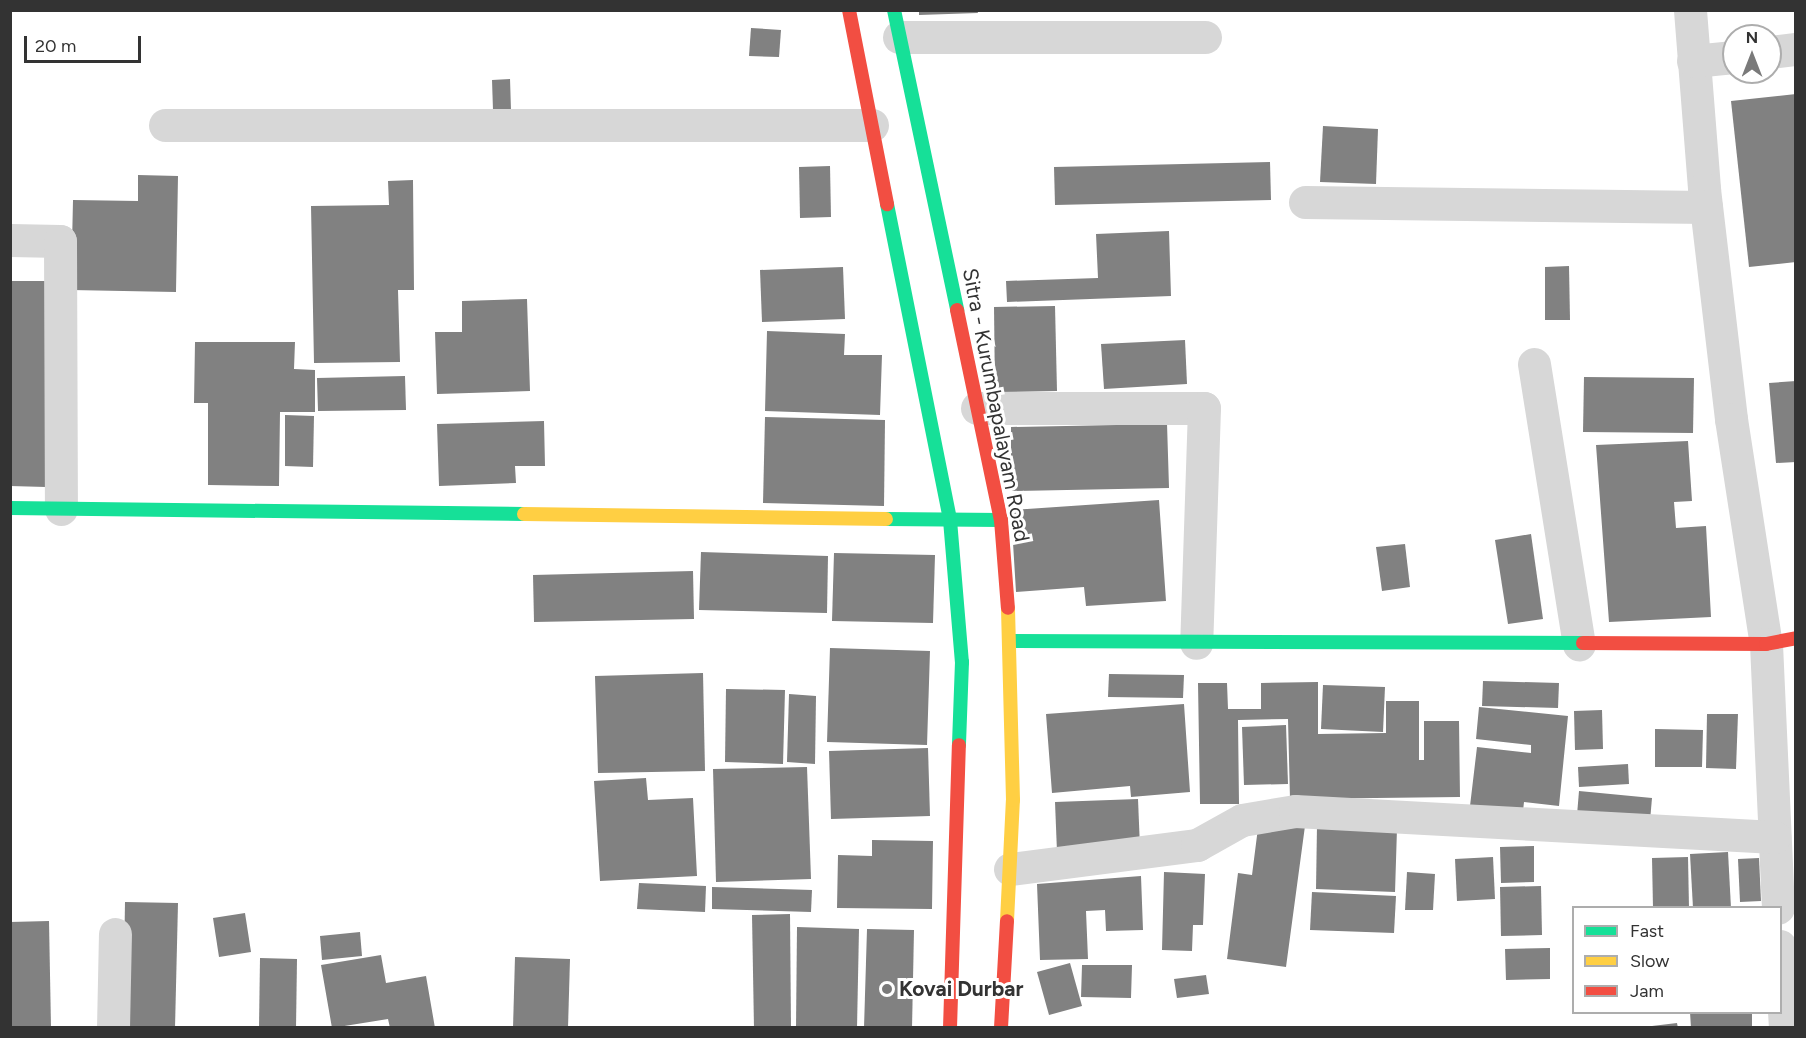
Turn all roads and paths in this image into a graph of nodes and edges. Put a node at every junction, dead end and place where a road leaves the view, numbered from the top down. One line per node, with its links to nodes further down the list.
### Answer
1 (849, 10): 8 (main road)
2 (1690, 10): 6 (street)
3 (896, 24): 4 (street); 13 (main road, Sitra - Kurumbapalayam Road)
4 (1205, 37)
5 (1722, 58): 6 (street)
6 (1693, 61): 10 (street)
7 (165, 125): 8 (street)
8 (872, 125): 16 (main road)
9 (1305, 202): 10 (street)
10 (1706, 207): 19 (street)
11 (10, 240): 15 (street)
12 (1534, 364): 21 (street)
13 (977, 408): 17 (main road, Sitra - Kurumbapalayam Road); 20 (street)
14 (10, 508): 15 (main road)
15 (61, 509): 16 (main road)
16 (950, 520): 17 (main road); 28 (main road)
17 (1001, 520): 18 (main road, Sitra - Kurumbapalayam Road)
18 (1011, 641): 20 (main road); 23 (main road, Sitra - Kurumbapalayam Road)
19 (1781, 641): 21 (main road); 22 (street)
20 (1196, 642): 21 (main road)
21 (1579, 644)
22 (1773, 837): 23 (street); 24 (street)
23 (1010, 869): 29 (main road, Sitra - Kurumbapalayam Road)
24 (1778, 906)
25 (115, 934): 27 (street)
26 (1782, 979): 30 (street)
27 (113, 1028)
28 (950, 1028)
29 (1001, 1028)
30 (1785, 1028)

